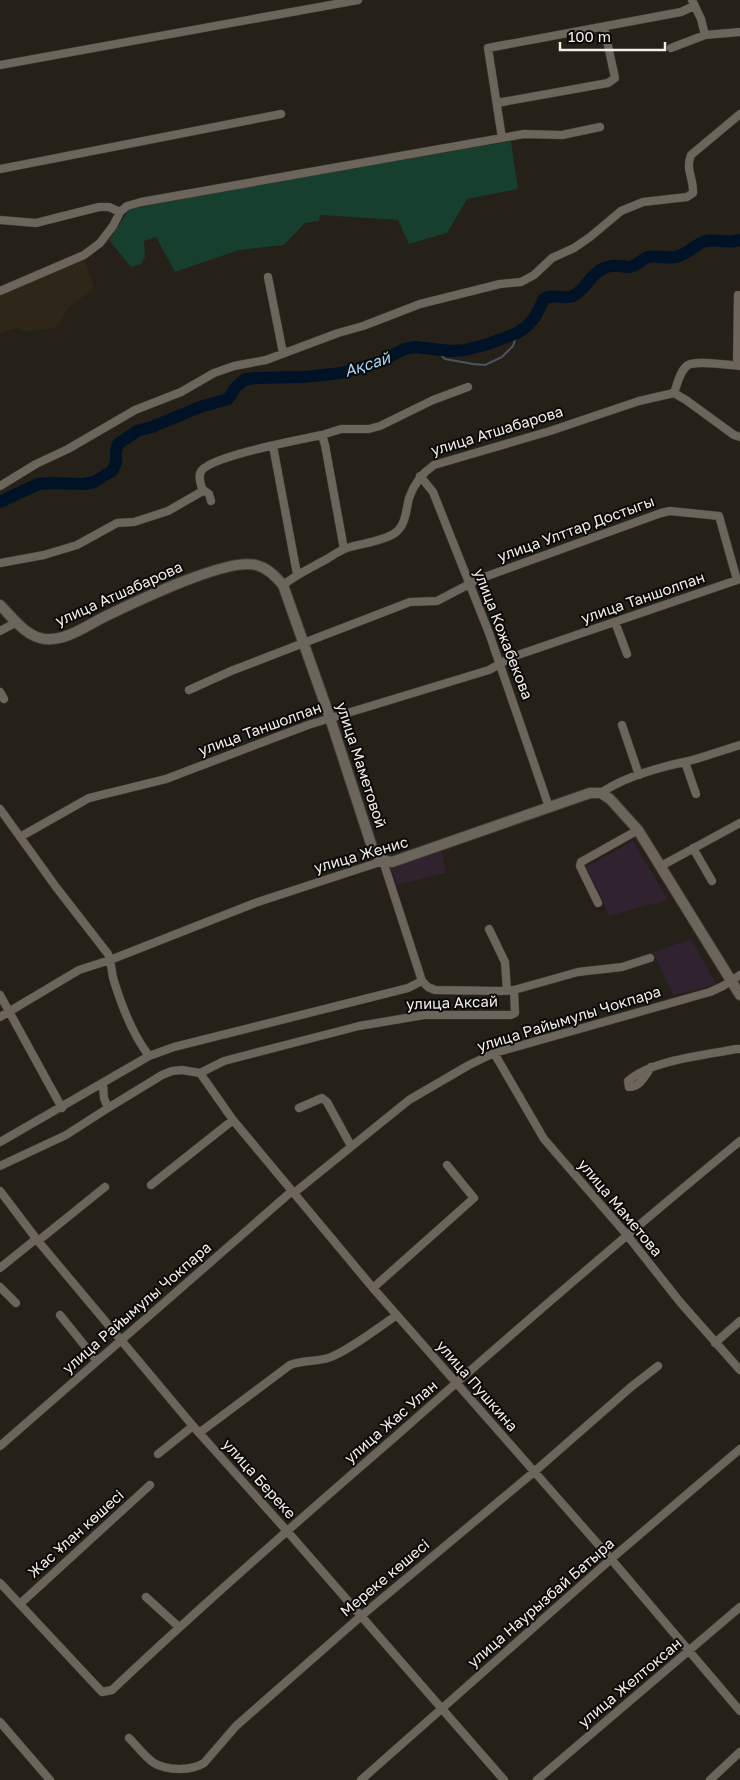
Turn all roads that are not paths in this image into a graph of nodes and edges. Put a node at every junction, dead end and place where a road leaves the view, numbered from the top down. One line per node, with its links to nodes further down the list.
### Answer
1 (358, 0): 7 (street)
2 (693, 3): 3 (street); 5 (street)
3 (604, 26): 8 (street); 8 (street)
4 (740, 32): 5 (street)
5 (705, 36): 6 (street)
6 (671, 48)
7 (0, 65)
8 (497, 103): 12 (street)
9 (281, 114): 13 (street)
10 (740, 114): 19 (street)
11 (600, 128): 12 (street)
12 (502, 138): 14 (street)
13 (0, 169)
14 (120, 212): 15 (street); 17 (street)
15 (0, 220)
16 (268, 277): 19 (street)
17 (0, 290)
18 (738, 295): 20 (street)
19 (283, 353): 27 (street)
20 (738, 366): 22 (street)
21 (468, 387): 23 (street)
22 (674, 393): 24 (street); 26 (street, улица Атшабарова)
23 (322, 435): 25 (street); 30 (street)
24 (740, 437)
25 (273, 446): 28 (street); 32 (street)
26 (420, 476): 30 (street, улица Атшабарова); 35 (street, улица Кожабекова)
27 (0, 486)
28 (202, 489): 29 (street); 31 (street)
29 (210, 501)
30 (344, 549): 32 (street, улица Атшабарова)
31 (0, 563)
32 (297, 574): 34 (street, улица Атшабарова)
33 (739, 579): 35 (street, улица Улттар Достыгы); 38 (street, улица Таншолпан)
34 (283, 585): 37 (main road, улица Атшабарова); 40 (main road, улица Маметовой)
35 (469, 585): 40 (street, улица Улттар Достыгы); 42 (street, улица Кожабекова)
36 (0, 605): 37 (main road, улица Атшабарова)
37 (17, 622): 39 (street)
38 (615, 622): 41 (street); 42 (street, улица Таншолпан)
39 (0, 631)
40 (304, 643): 43 (street, улица Улттар Достыгы); 44 (main road, улица Маметовой)
41 (627, 654)
42 (500, 664): 44 (street, улица Таншолпан); 51 (street, улица Кожабекова)
43 (189, 690)
44 (330, 718): 55 (street, улица Таншолпан); 57 (main road, улица Маметовой)
45 (622, 725): 48 (street)
46 (740, 744): 47 (street, улица Женис)
47 (685, 762): 48 (street, улица Женис); 50 (street)
48 (639, 775): 49 (street, улица Женис)
49 (601, 794): 51 (main road, улица Женис); 54 (main road)
50 (696, 794)
51 (548, 807): 57 (main road, улица Женис)
52 (0, 809): 55 (street)
53 (740, 822): 56 (street)
54 (638, 830): 58 (main road); 60 (street)
55 (20, 836): 63 (street)
56 (693, 848): 58 (street); 59 (street)
57 (383, 861): 63 (street, улица Женис); 65 (street, улица Маметовой)
58 (661, 866): 66 (main road)
59 (712, 881)
60 (598, 903)
61 (489, 929): 67 (street)
62 (650, 958): 67 (street)
63 (110, 960): 70 (street, улица Женис); 74 (street)
64 (740, 975): 66 (street, улица Райымулы Чокпара)
65 (422, 981): 67 (street, улица Аксай); 74 (street, улица Аксай)
66 (731, 981): 69 (main road); 73 (street, улица Райымулы Чокпара)
67 (511, 990): 76 (street, улица Аксай)
68 (0, 995): 70 (street)
69 (740, 995)
70 (9, 1012): 71 (street, улица Женис); 78 (street)
71 (0, 1017)
72 (740, 1049): 75 (street)
73 (494, 1053): 84 (street, улица Райымулы Чокпара); 91 (street, улица Маметова)
74 (150, 1056): 77 (street, улица Аксай)
75 (651, 1068)
76 (200, 1073): 79 (street); 81 (street, улица Пушкина)
77 (103, 1084): 78 (street, улица Аксай); 79 (street)
78 (62, 1108): 83 (street, улица Аксай)
79 (108, 1108): 86 (street)
80 (299, 1108): 84 (street)
81 (233, 1120): 87 (street); 90 (street, улица Пушкина)
82 (740, 1141): 91 (street, улица Жас Улан)
83 (0, 1142)
84 (351, 1146): 90 (street, улица Райымулы Чокпара)
85 (447, 1165): 95 (street)
86 (0, 1166)
87 (151, 1185)
88 (105, 1186): 92 (street)
89 (0, 1191): 92 (street, улица Береке)
90 (293, 1192): 95 (street, улица Пушкина); 100 (street, улица Райымулы Чокпара)
91 (627, 1234): 101 (street, улица Маметова); 105 (street, улица Жас Улан)
92 (37, 1240): 93 (street); 100 (street, улица Береке)
93 (0, 1268)
94 (0, 1287): 96 (street)
95 (373, 1288): 97 (street, улица Пушкина)
96 (16, 1303)
97 (397, 1315): 105 (street, улица Пушкина); 107 (street)
98 (60, 1316): 102 (street)
99 (740, 1321): 101 (street)
100 (121, 1341): 102 (street, улица Райымулы Чокпара); 106 (street, улица Береке)
101 (715, 1343): 104 (street, улица Маметова)
102 (97, 1361): 108 (street, улица Райымулы Чокпара)
103 (658, 1366): 111 (street, Мереке көшесі)
104 (740, 1370)
105 (457, 1382): 111 (street, улица Пушкина); 113 (street, улица Жас Улан)
106 (193, 1426): 107 (street, улица Береке); 110 (street)
107 (199, 1433): 113 (street, улица Береке)
108 (0, 1446)
109 (740, 1449): 114 (street, улица Наурызбай Батыра)
110 (158, 1454)
111 (534, 1472): 114 (street, улица Пушкина); 119 (street, Мереке көшесі)
112 (150, 1485): 117 (street, Жас Ұлан көшесі)
113 (287, 1531): 119 (street, улица Береке); 120 (street, улица Жас Улан)
114 (611, 1559): 121 (street, улица Пушкина); 122 (street, улица Наурызбай Батыра)
115 (0, 1583): 117 (street)
116 (146, 1597): 120 (street)
117 (21, 1603): 120 (street, улица Жас Улан)
118 (740, 1607): 121 (street, улица Желтоксан)
119 (360, 1617): 122 (street, улица Береке); 125 (street, Мереке көшесі)
120 (179, 1627)
121 (689, 1651): 123 (street, улица Пушкина); 130 (street, улица Желтоксан)
122 (442, 1709): 128 (street, улица Наурызбай Батыра); 129 (street, улица Береке)
123 (740, 1711)
124 (0, 1722): 127 (street)
125 (129, 1738)
126 (740, 1752): 131 (street)
127 (50, 1780)
128 (361, 1780)
129 (504, 1780)
130 (537, 1780)
131 (710, 1780)

